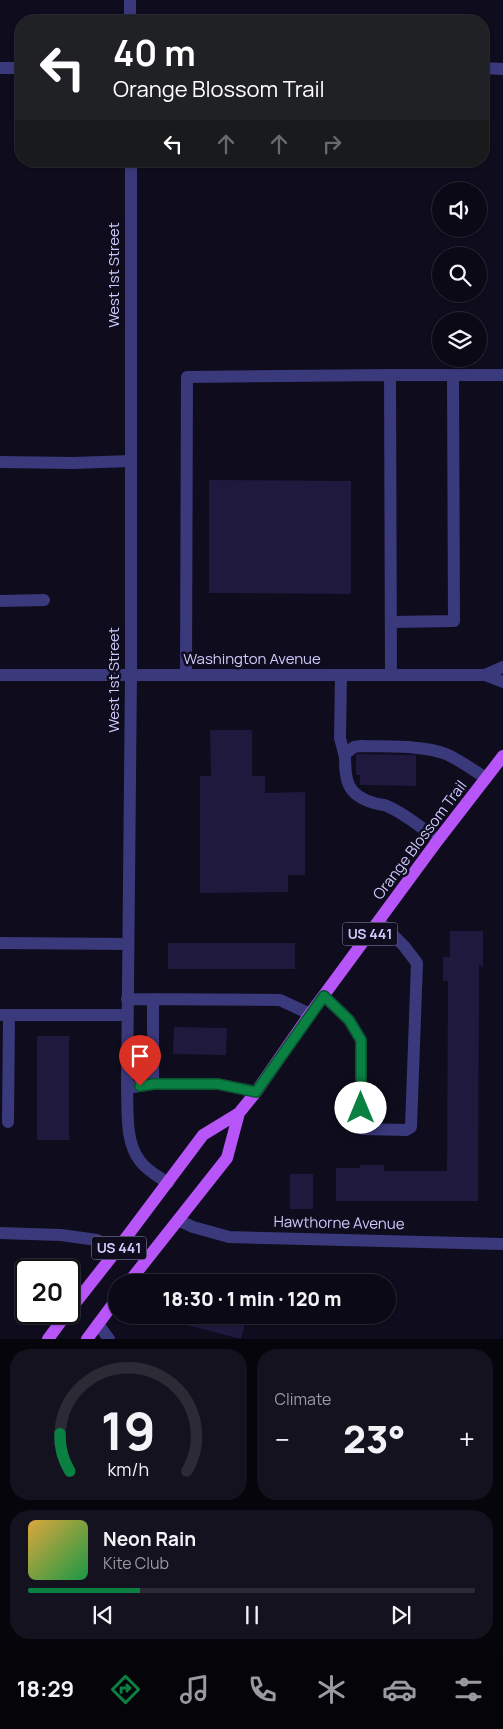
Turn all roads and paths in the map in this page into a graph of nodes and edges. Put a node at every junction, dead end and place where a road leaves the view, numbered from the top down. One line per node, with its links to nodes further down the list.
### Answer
1 (130, 0): 2 (street)
2 (130, 15)
3 (0, 68): 4 (street)
4 (15, 68)
5 (489, 68): 6 (street)
6 (503, 68)
7 (131, 167): 11 (street, West 1st Street)
8 (390, 374): 9 (street); 15 (street); 19 (street)
9 (453, 375): 10 (street); 15 (street)
10 (503, 375)
11 (131, 461): 12 (street); 18 (street, West 1st Street)
12 (0, 462)
13 (44, 600): 14 (street)
14 (0, 601)
15 (391, 622): 21 (street)
16 (503, 666): 22 (street)
17 (0, 675): 18 (street, Washington Avenue)
18 (131, 675): 19 (street, Washington Avenue); 30 (street, West 1st Street)
19 (186, 675): 20 (street, Washington Avenue)
20 (341, 675): 21 (street, Washington Avenue); 25 (street)
21 (391, 675): 22 (street, Washington Avenue)
22 (485, 675): 23 (street, Washington Avenue)
23 (503, 682)
24 (503, 756): 26 (main road, Orange Blossom Trail / US 441)
25 (345, 757): 26 (street); 27 (street)
26 (486, 778): 27 (main road, Orange Blossom Trail / US 441)
27 (438, 840): 28 (main road, Orange Blossom Trail / US 441)
28 (379, 921): 31 (main road, Orange Blossom Trail / US 441); 31 (street)
29 (0, 943): 30 (street)
30 (128, 944): 32 (street, West 1st Street)
31 (324, 996): 34 (main road, Orange Blossom Trail / US 441)
32 (127, 999): 33 (street); 36 (street, West 1st Street)
33 (153, 999): 34 (street); 37 (street)
34 (310, 1014): 39 (main road, Orange Blossom Trail / US 441)
35 (4, 1015): 36 (street); 41 (street)
36 (127, 1015): 38 (street, West 1st Street)
37 (153, 1084): 38 (street); 39 (street)
38 (127, 1088): 42 (street, West 1st Street)
39 (256, 1092): 40 (main road, Orange Blossom Trail / US 441)
40 (239, 1113): 42 (main road, Orange Blossom Trail / US 441); 43 (main road, Orange Blossom Trail / US 441)
41 (8, 1122)
42 (168, 1183): 46 (main road, Orange Blossom Trail / US 441)
43 (178, 1220): 45 (street, Hawthorne Avenue); 47 (main road, Orange Blossom Trail / US 441)
44 (0, 1233): 46 (street)
45 (503, 1244)
46 (113, 1255): 48 (main road, Orange Blossom Trail / US 441)
47 (136, 1274)
48 (80, 1297)
49 (108, 1311): 51 (main road)
50 (59, 1324): 52 (main road, Orange Blossom Trail / US 441)
51 (98, 1324): 53 (main road); 54 (street)
52 (48, 1339)
53 (87, 1339)
54 (108, 1339)

